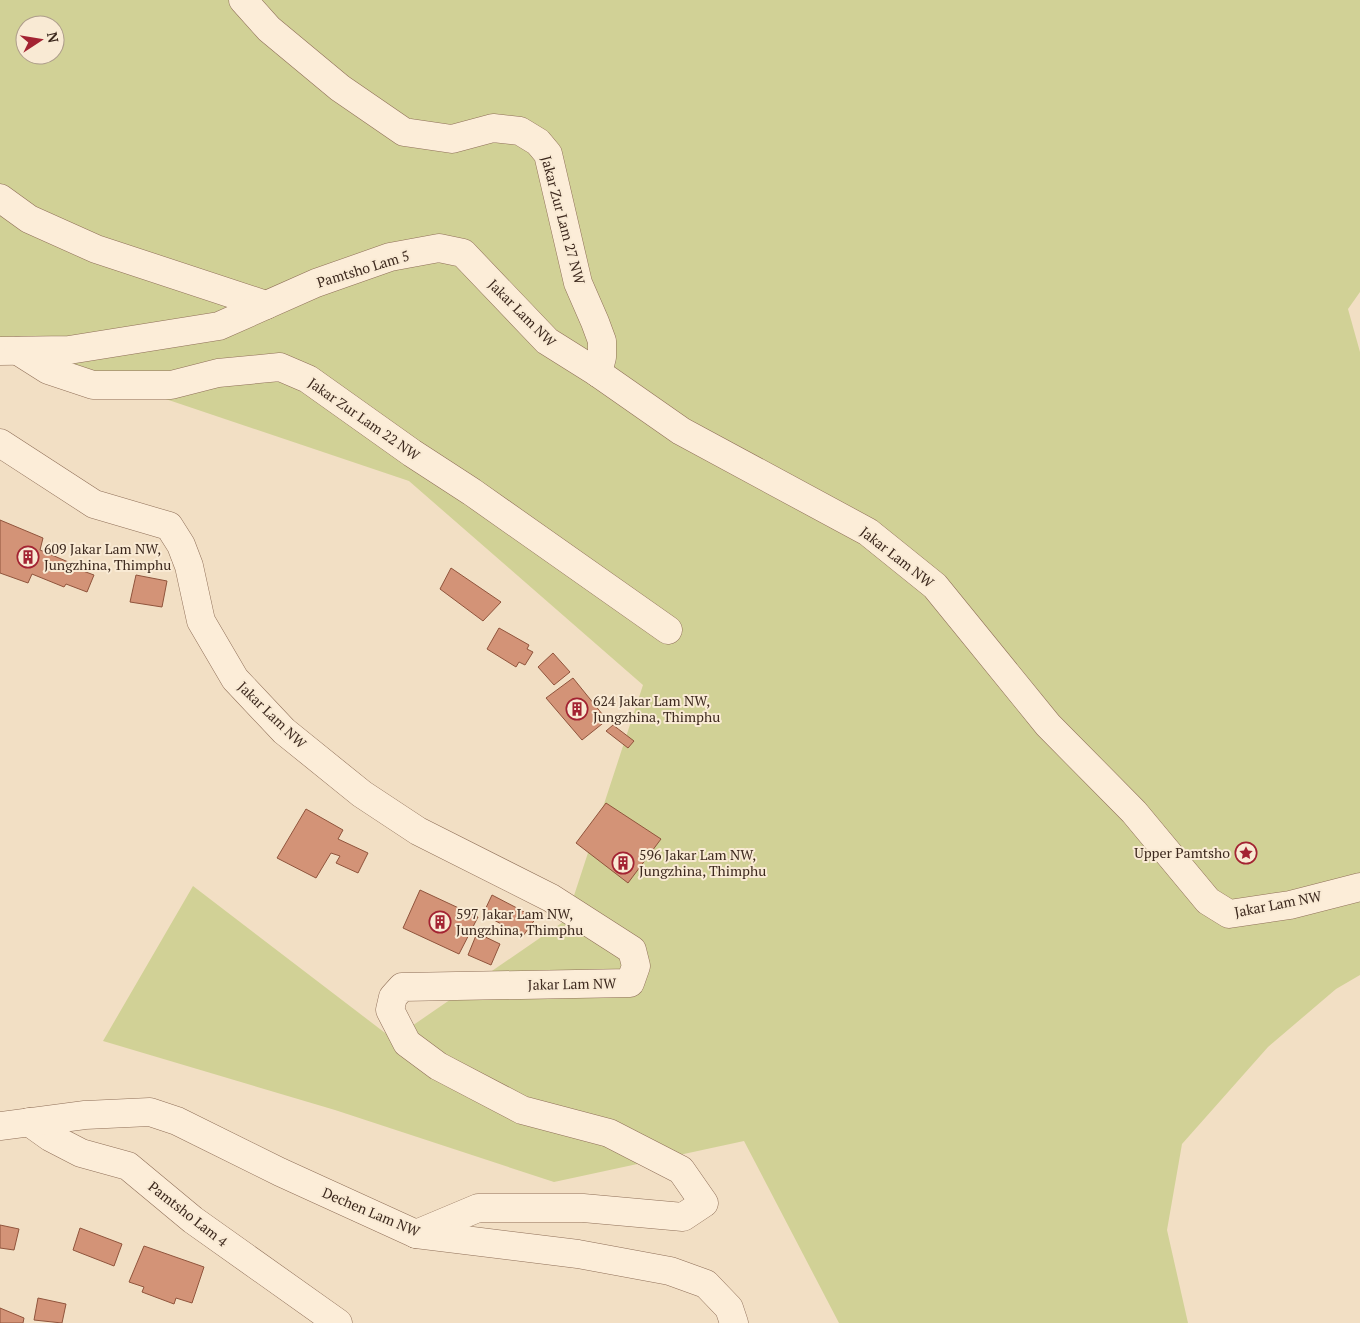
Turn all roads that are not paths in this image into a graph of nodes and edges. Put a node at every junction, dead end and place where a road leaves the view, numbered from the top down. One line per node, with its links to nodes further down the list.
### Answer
1 (243, 0): 6 (street, Jakar Zur Lam 27 NW)
2 (0, 198): 4 (street)
3 (463, 253): 4 (street, Pamtsho Lam 5); 6 (street, Jakar Lam NW)
4 (266, 305): 5 (street, Pamtsho Lam 5)
5 (9, 351): 8 (street, Jakar Zur Lam 22 NW)
6 (598, 373): 9 (street, Jakar Lam NW)
7 (0, 443): 12 (street, Jakar Lam NW)
8 (668, 630)
9 (1360, 887)
10 (29, 1122): 11 (street, Dechen Lam NW); 12 (street, Dechen Lam NW); 13 (street, Pamtsho Lam 4)
11 (0, 1126)
12 (416, 1234): 14 (street, Dechen Lam NW)
13 (338, 1323)
14 (734, 1323)

